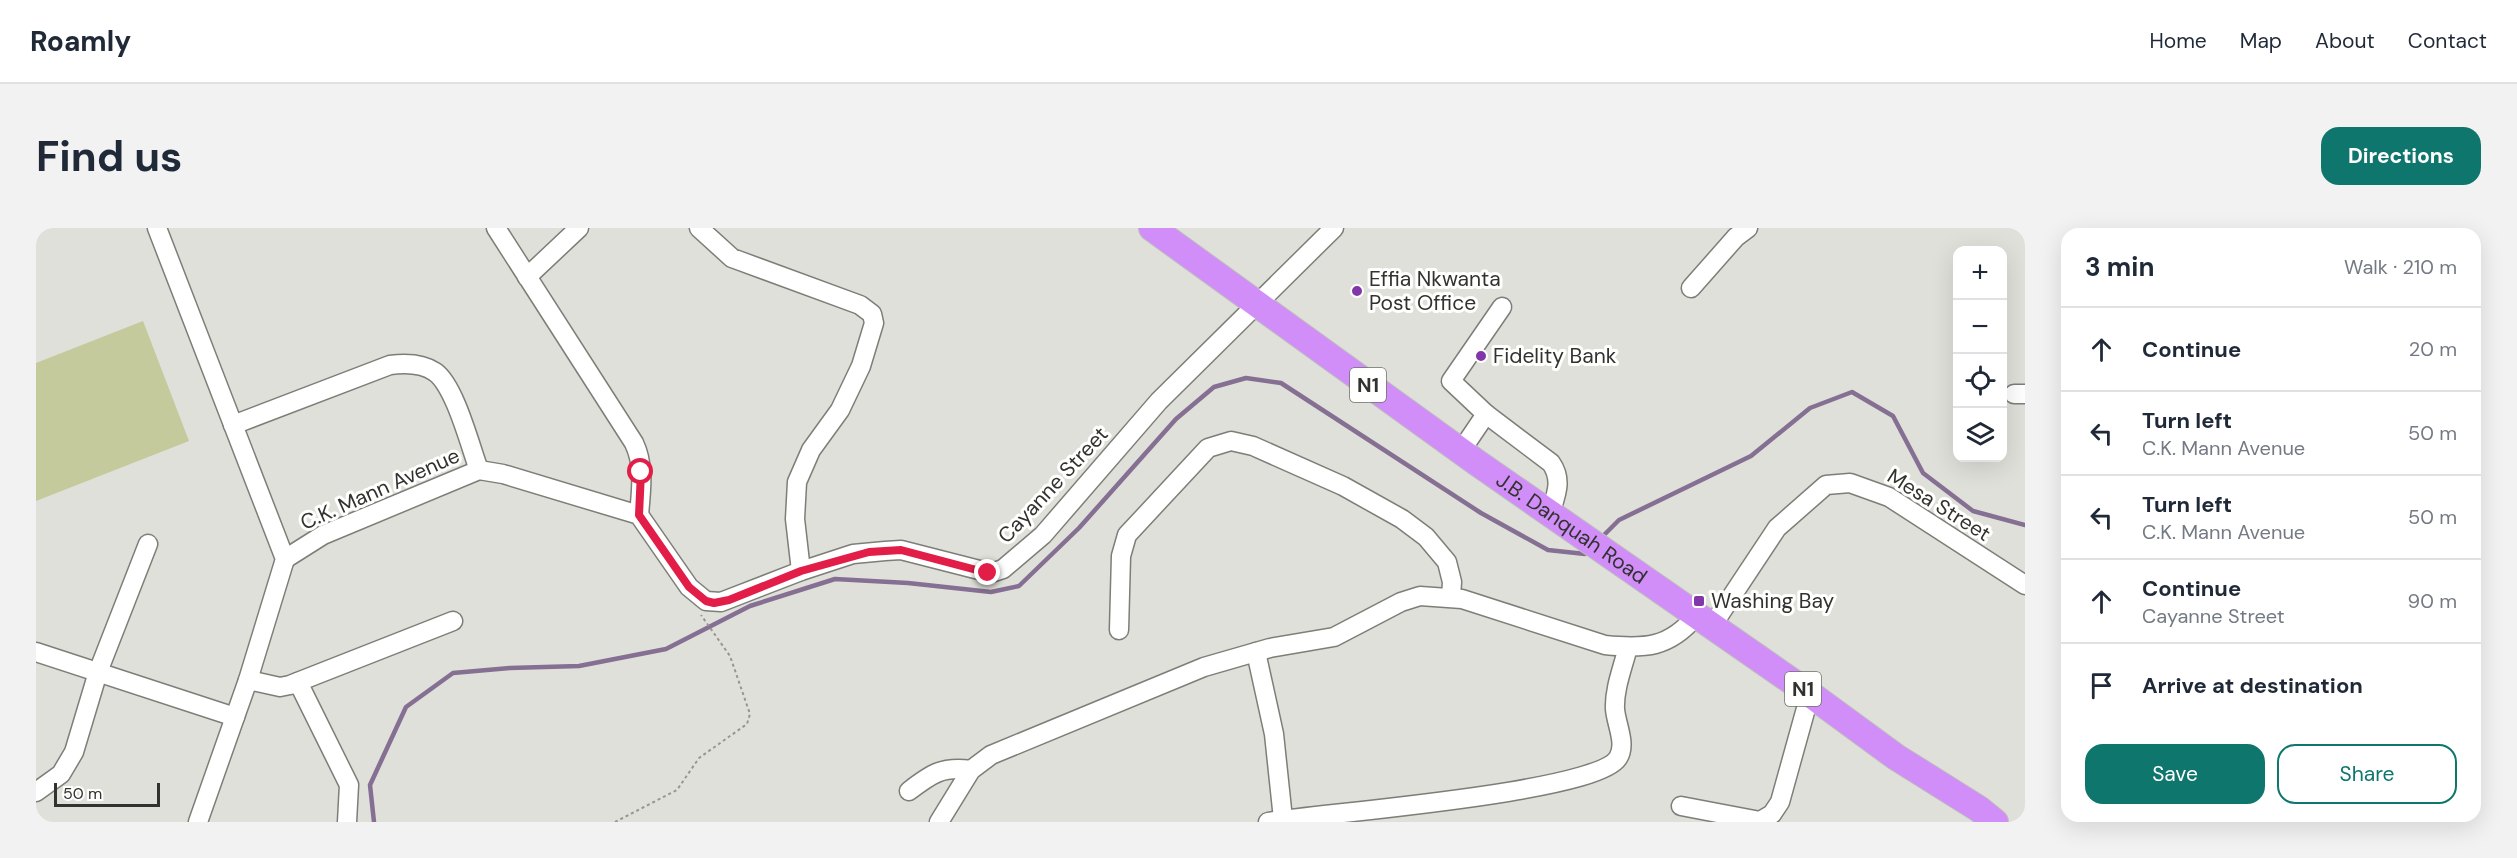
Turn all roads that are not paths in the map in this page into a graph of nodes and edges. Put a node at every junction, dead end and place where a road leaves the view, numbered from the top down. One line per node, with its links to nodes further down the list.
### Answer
1 (157, 228): 13 (street)
2 (579, 228): 8 (street)
3 (699, 228): 20 (street)
4 (1152, 228): 10 (highway, J.B. Danquah Road / N1)
5 (1334, 228): 10 (street, Cayanne Street)
6 (1748, 228): 9 (street)
7 (504, 231): 8 (street)
8 (527, 277): 17 (street)
9 (1692, 288)
10 (1254, 304): 14 (highway, J.B. Danquah Road / N1); 20 (street, Cayanne Street)
11 (1502, 307): 12 (street)
12 (1486, 414): 14 (street); 16 (street)
13 (233, 425): 15 (street); 19 (street)
14 (1461, 451): 16 (highway, J.B. Danquah Road / N1)
15 (479, 470): 17 (street, C.K. Mann Avenue); 19 (street, C.K. Mann Avenue)
16 (1550, 514): 24 (highway, J.B. Danquah Road / N1)
17 (639, 515): 20 (street)
18 (148, 544): 29 (street)
19 (285, 559): 30 (street)
20 (801, 571)
21 (2025, 585): 24 (street, Mesa Street)
22 (1451, 597): 25 (street); 26 (street, Mesa Street); 28 (street, Mesa Street)
23 (453, 621): 31 (street)
24 (1704, 621): 26 (street, Mesa Street); 32 (highway, J.B. Danquah Road / N1)
25 (1119, 630)
26 (1628, 647): 38 (street)
27 (36, 652): 29 (street)
28 (1256, 652): 34 (street, Mesa Street); 38 (street)
29 (98, 672): 33 (street); 36 (street)
30 (248, 680): 31 (street); 33 (street)
31 (298, 682): 40 (street)
32 (1810, 694): 37 (street); 42 (highway, J.B. Danquah Road / N1)
33 (235, 717): 39 (street)
34 (970, 770): 35 (street); 41 (street)
35 (909, 791)
36 (36, 792)
37 (1681, 806)
38 (1276, 821)
39 (198, 822)
40 (346, 822)
41 (939, 822)
42 (1995, 822)

